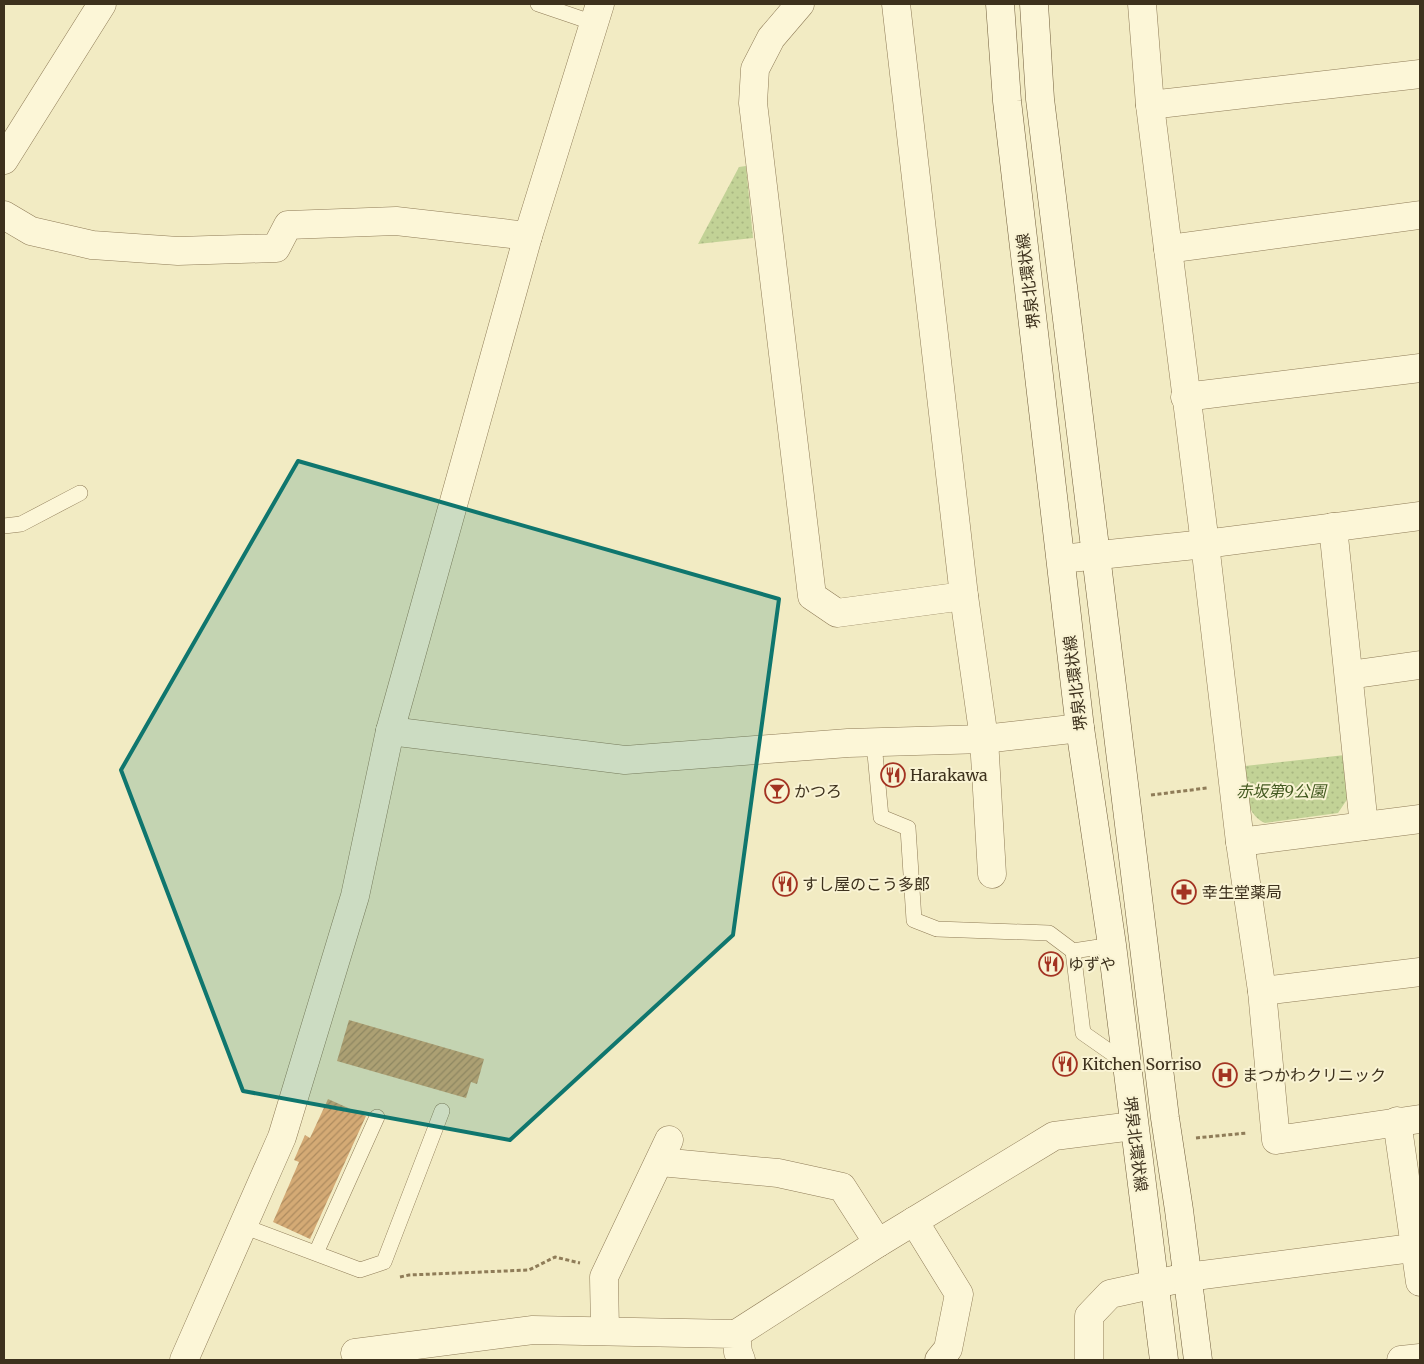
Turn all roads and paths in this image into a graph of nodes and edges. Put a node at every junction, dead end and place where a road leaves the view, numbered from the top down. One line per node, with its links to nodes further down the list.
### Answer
1 (102, 4): 11 (street)
2 (538, 4): 8 (lane)
3 (800, 4): 25 (street)
4 (896, 4): 25 (street)
5 (1000, 4): 24 (street, 堺泉北環状線)
6 (1034, 4): 23 (street, 堺泉北環状線)
7 (1142, 4): 10 (street)
8 (597, 14): 14 (street)
9 (1420, 74): 10 (street)
10 (1150, 105): 15 (street)
11 (4, 160)
12 (4, 215): 14 (street)
13 (1420, 215): 15 (street)
14 (528, 236): 29 (street)
15 (1168, 249): 17 (street)
16 (1420, 368): 17 (street)
17 (1186, 397): 22 (street)
18 (80, 493): 20 (lane)
19 (1420, 516): 21 (street)
20 (4, 526)
21 (1333, 527): 22 (street); 27 (street)
22 (1205, 544): 23 (street); 32 (street)
23 (1097, 555): 24 (street); 55 (street, 堺泉北環状線)
24 (1061, 559): 28 (street, 堺泉北環状線)
25 (964, 596): 30 (street)
26 (1420, 665): 27 (street)
27 (1349, 675): 35 (street)
28 (1080, 728): 30 (street); 38 (street, 堺泉北環状線)
29 (390, 731): 31 (street); 50 (street)
30 (984, 739): 31 (street); 37 (street)
31 (874, 743): 39 (lane)
32 (1233, 784): 33 (path); 36 (street)
33 (1146, 796)
34 (1420, 819): 35 (street)
35 (1364, 826): 36 (street)
36 (1240, 842): 41 (street)
37 (992, 874)
38 (1112, 945): 39 (lane); 42 (street, 堺泉北環状線)
39 (1073, 951): 42 (lane)
40 (1420, 972): 41 (street)
41 (1262, 991): 47 (street)
42 (1126, 1063): 46 (street, 堺泉北環状線)
43 (442, 1111): 53 (lane)
44 (377, 1117): 53 (lane)
45 (1409, 1120): 47 (street); 52 (street)
46 (1133, 1126): 49 (street); 58 (street, 堺泉北環状線)
47 (1275, 1129): 48 (path)
48 (1188, 1139)
49 (914, 1221): 51 (street); 66 (street)
50 (242, 1226): 53 (lane); 64 (street)
51 (878, 1243): 54 (street); 60 (street)
52 (1417, 1247): 55 (street); 57 (street)
53 (316, 1254)
54 (607, 1271): 56 (path); 59 (street)
55 (1187, 1277): 58 (street); 69 (street, 堺泉北環状線)
56 (391, 1280)
57 (1420, 1282)
58 (1154, 1283): 67 (street); 68 (street, 堺泉北環状線)
59 (605, 1331): 60 (street); 61 (street)
60 (736, 1334): 65 (street)
61 (451, 1350): 62 (street)
62 (355, 1353)
63 (1420, 1358): 70 (street)
64 (184, 1360)
65 (741, 1360)
66 (939, 1360)
67 (1089, 1360)
68 (1164, 1360)
69 (1198, 1360)
70 (1401, 1360)

